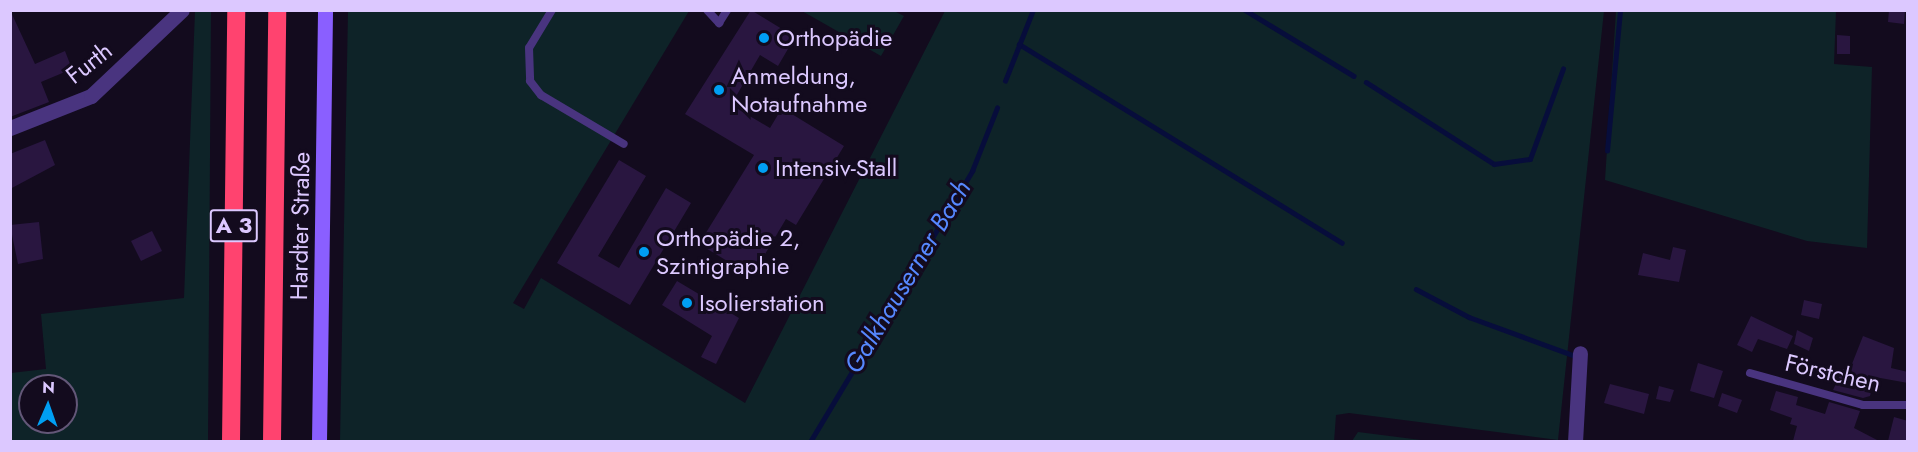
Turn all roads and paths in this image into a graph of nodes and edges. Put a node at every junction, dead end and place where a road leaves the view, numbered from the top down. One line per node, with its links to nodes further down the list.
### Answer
1 (182, 10): 8 (street, Furth)
2 (236, 10): 13 (highway, A 3)
3 (277, 10): 14 (highway, A 3)
4 (325, 10): 15 (main road, Hardter Straße)
5 (552, 10): 9 (lane)
6 (707, 10): 7 (lane)
7 (727, 10)
8 (10, 128)
9 (624, 144)
10 (1580, 353): 16 (street)
11 (1750, 373): 12 (lane, Förstchen)
12 (1908, 405)
13 (231, 441)
14 (272, 441)
15 (319, 441)
16 (1575, 441)

